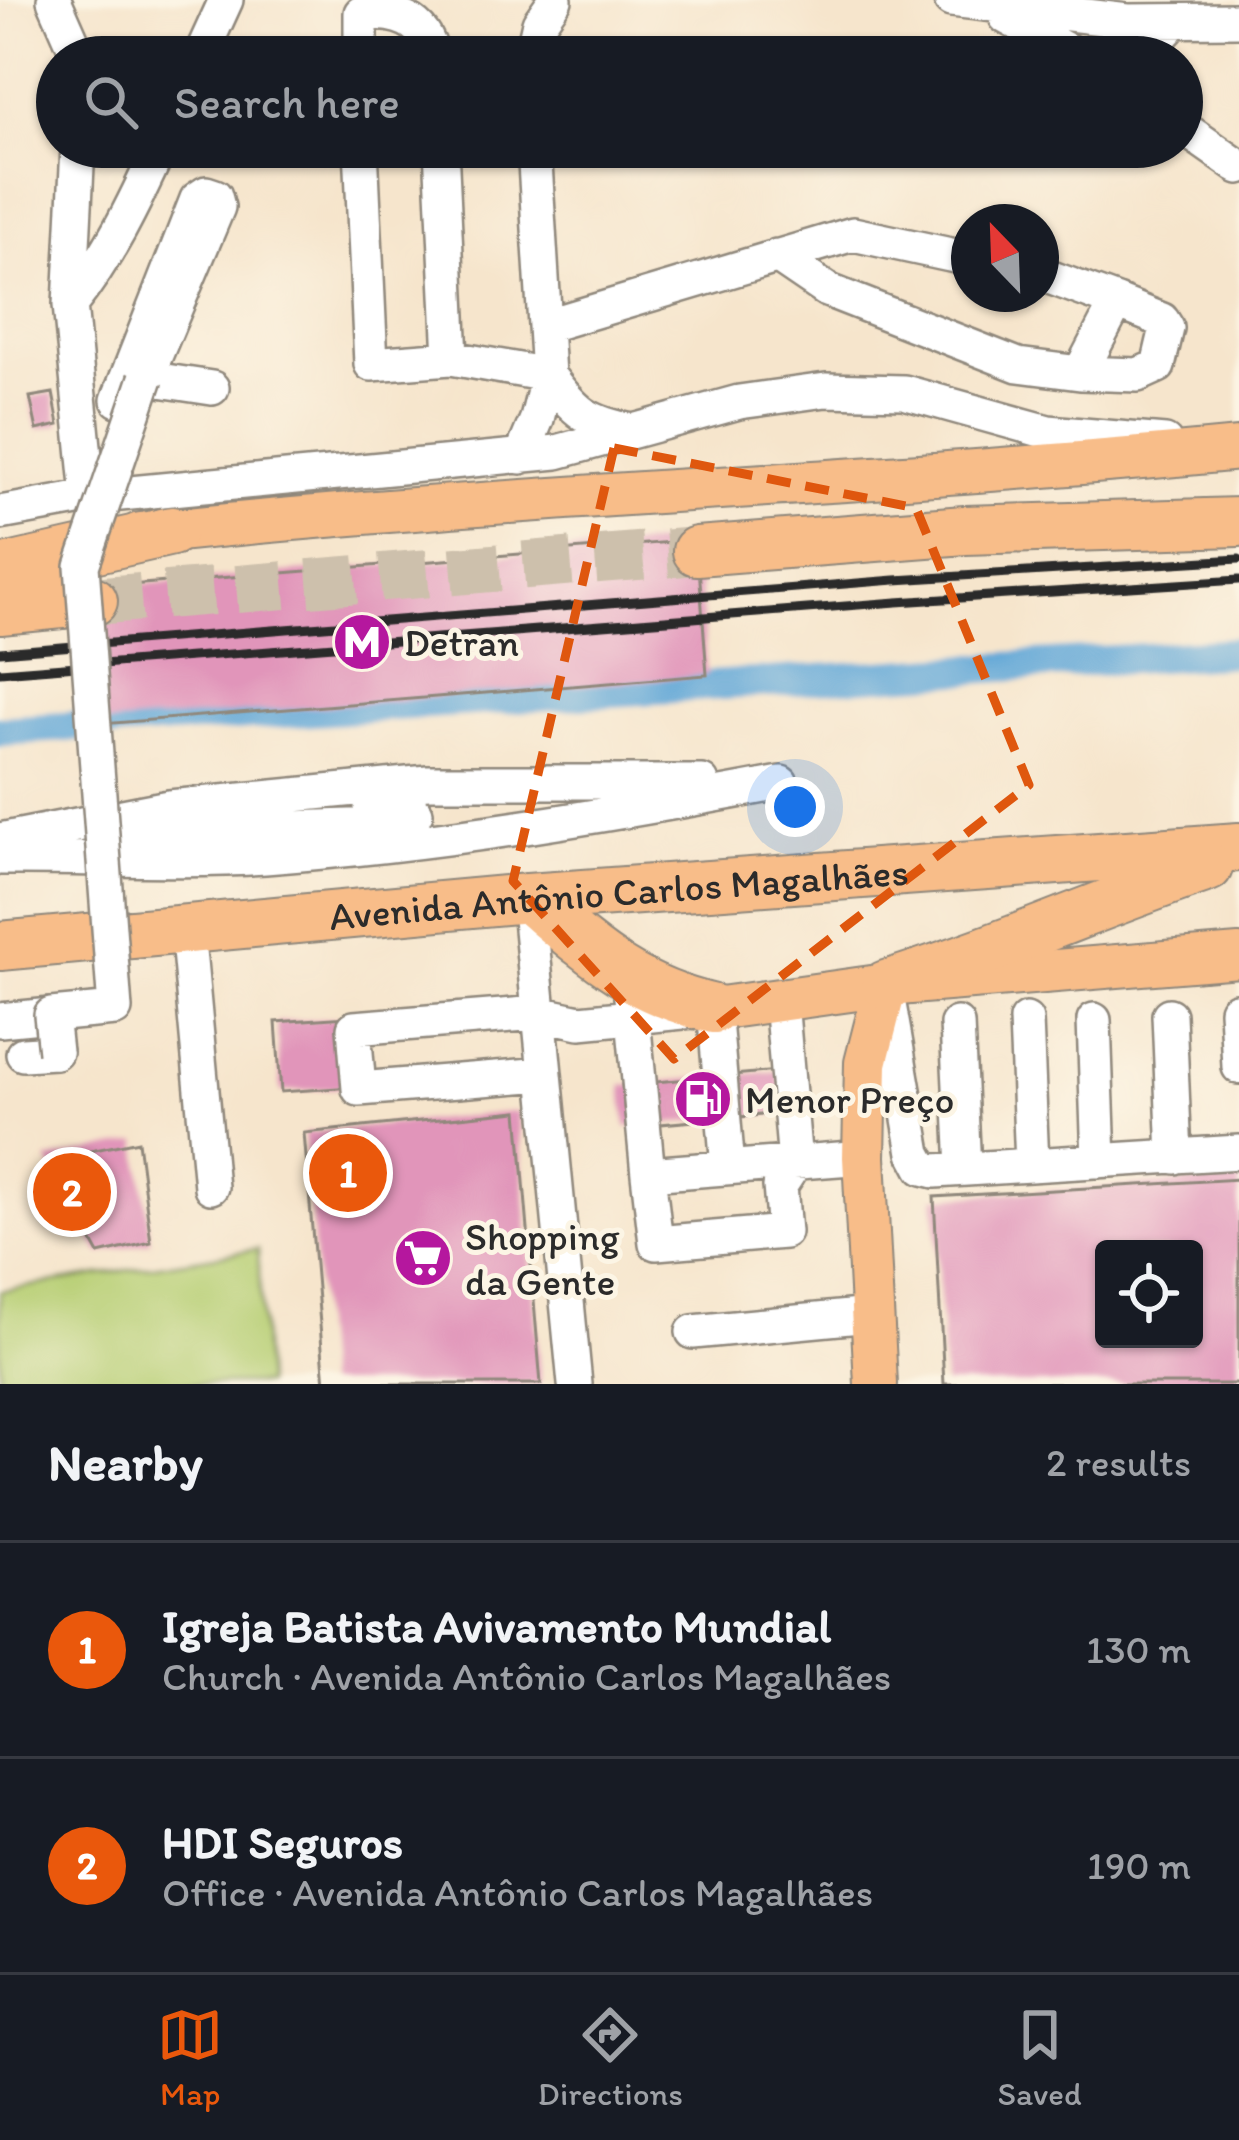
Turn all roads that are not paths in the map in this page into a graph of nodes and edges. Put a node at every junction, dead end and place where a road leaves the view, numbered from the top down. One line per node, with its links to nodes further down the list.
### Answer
1 (55, 0): 7 (street)
2 (226, 0): 8 (street)
3 (555, 0): 11 (street)
4 (967, 3): 6 (street); 12 (street)
5 (1239, 20): 6 (street)
6 (1173, 23): 13 (street)
7 (70, 36)
8 (210, 36)
9 (361, 36): 10 (street)
10 (425, 36)
11 (536, 36)
12 (1035, 36)
13 (1161, 36)
14 (1203, 142): 15 (street)
15 (1239, 167)
16 (77, 168): 25 (street)
17 (150, 168): 25 (street)
18 (362, 168): 27 (street)
19 (442, 168): 27 (street)
20 (536, 168): 26 (street)
21 (951, 255): 22 (street)
22 (777, 256): 26 (street); 28 (street)
23 (1059, 281): 24 (street)
24 (1117, 302): 28 (street); 28 (street)
25 (70, 305): 36 (street)
26 (545, 326): 29 (street)
27 (451, 358): 29 (street)
28 (1080, 374)
29 (548, 375): 33 (street); 35 (street)
30 (146, 378): 31 (street); 32 (street); 44 (street, bridge)
31 (212, 388)
32 (118, 400)
33 (640, 432): 34 (street); 35 (street)
34 (1239, 448): 39 (main road)
35 (521, 457): 36 (street)
36 (89, 497): 37 (street)
37 (0, 513)
38 (1239, 522): 41 (highway)
39 (172, 531): 40 (main road); 42 (highway)
40 (0, 550)
41 (697, 551)
42 (0, 570)
43 (0, 610): 44 (highway)
44 (92, 632): 46 (street, bridge)
45 (218, 823): 46 (street)
46 (101, 835): 66 (street, bridge)
47 (0, 840): 50 (street)
48 (1239, 848): 51 (highway, Avenida Antônio Carlos Magalhães)
49 (1239, 857): 55 (highway)
50 (0, 858)
51 (528, 898): 52 (highway, Avenida Antônio Carlos Magalhães); 57 (highway); 61 (street)
52 (187, 929): 53 (highway, Avenida Antônio Carlos Magalhães); 79 (street)
53 (0, 946)
54 (1239, 956): 55 (main road)
55 (886, 985): 56 (main road); 67 (main road); 77 (street)
56 (826, 995): 58 (main road); 67 (main road)
57 (631, 997): 59 (highway); 61 (street); 78 (street)
58 (781, 1001): 59 (main road); 74 (street)
59 (714, 1010): 76 (street)
60 (1236, 1010): 68 (street)
61 (538, 1013): 69 (street); 69 (street)
62 (1169, 1016): 72 (street)
63 (1026, 1020): 75 (street)
64 (1094, 1020): 73 (street)
65 (957, 1024): 77 (street)
66 (10, 1035)
67 (866, 1063): 71 (main road)
68 (1239, 1067)
69 (544, 1074): 82 (street)
70 (1239, 1152): 72 (street)
71 (864, 1156): 74 (street); 80 (main road)
72 (1175, 1156): 73 (street)
73 (1100, 1161): 75 (street)
74 (795, 1163): 76 (street); 78 (street)
75 (1032, 1165): 77 (street)
76 (728, 1168): 78 (street)
77 (964, 1168)
78 (648, 1174)
79 (211, 1187)
80 (870, 1315): 81 (street); 83 (main road)
81 (693, 1332)
82 (574, 1384)
83 (876, 1384)

